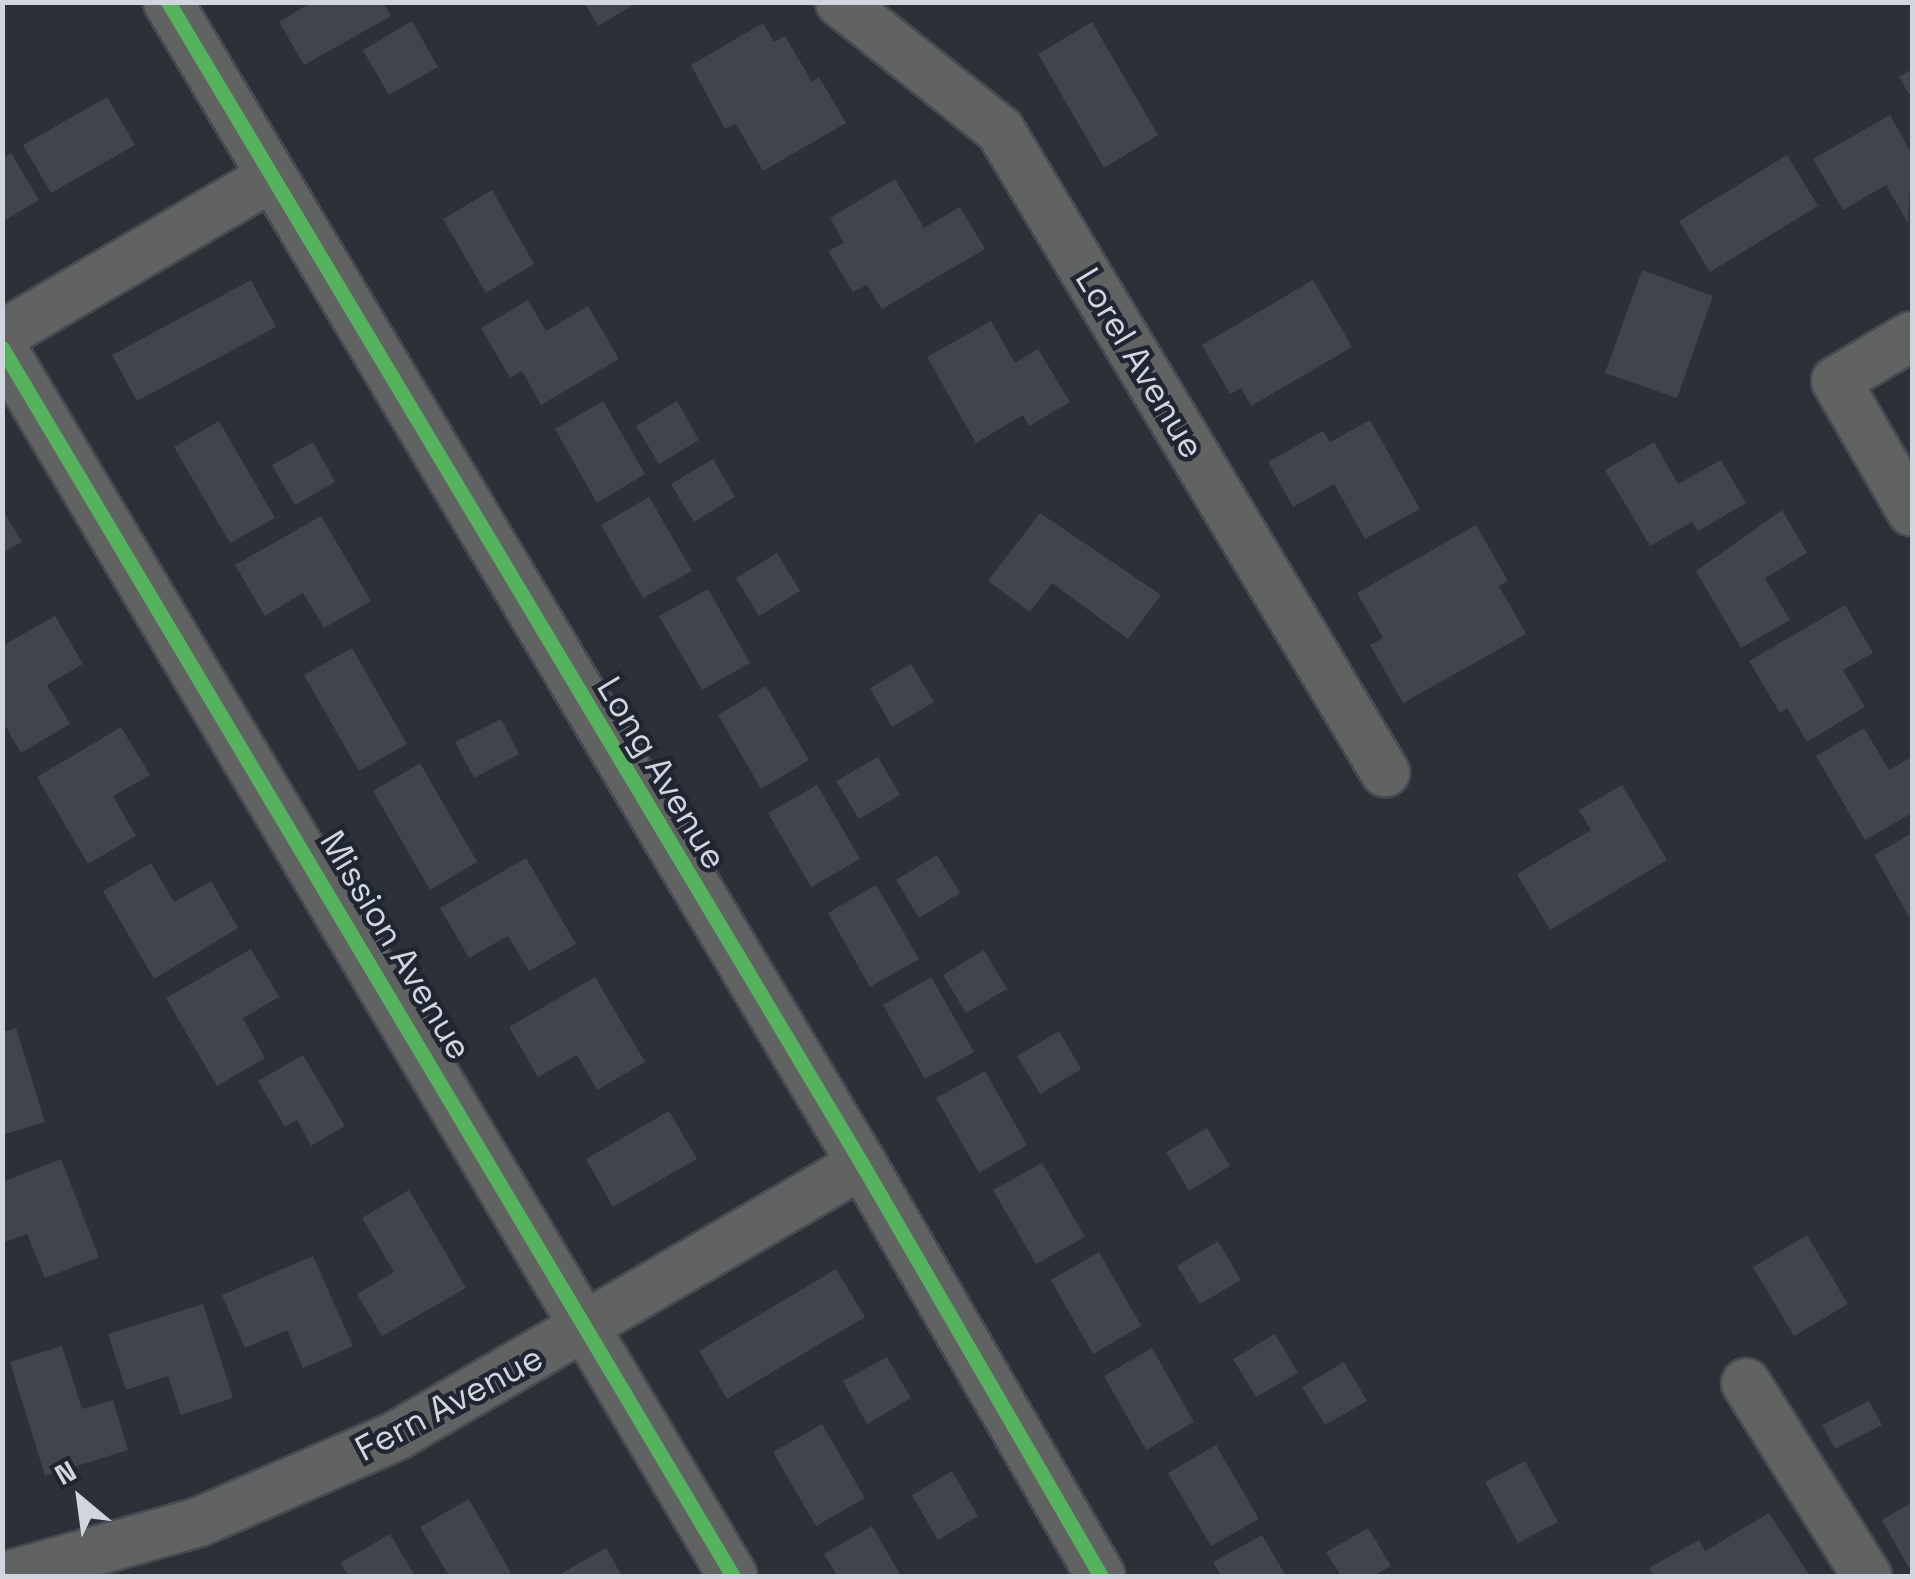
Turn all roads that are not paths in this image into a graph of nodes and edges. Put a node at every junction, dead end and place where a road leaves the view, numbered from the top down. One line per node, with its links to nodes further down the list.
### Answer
1 (168, 2): 3 (street, Long Avenue)
2 (840, 2): 8 (street, Lorel Avenue)
3 (270, 178): 4 (street); 9 (street, Long Avenue)
4 (2, 335)
5 (1912, 336): 7 (street)
6 (2, 348): 10 (street, Mission Avenue)
7 (1912, 512)
8 (1386, 772)
9 (862, 1164): 10 (street, Fern Avenue); 14 (street, Long Avenue)
10 (590, 1328): 12 (street, Fern Avenue); 13 (street, Mission Avenue)
11 (1746, 1384): 15 (street)
12 (6, 1576)
13 (733, 1576)
14 (1101, 1576)
15 (1868, 1576)

